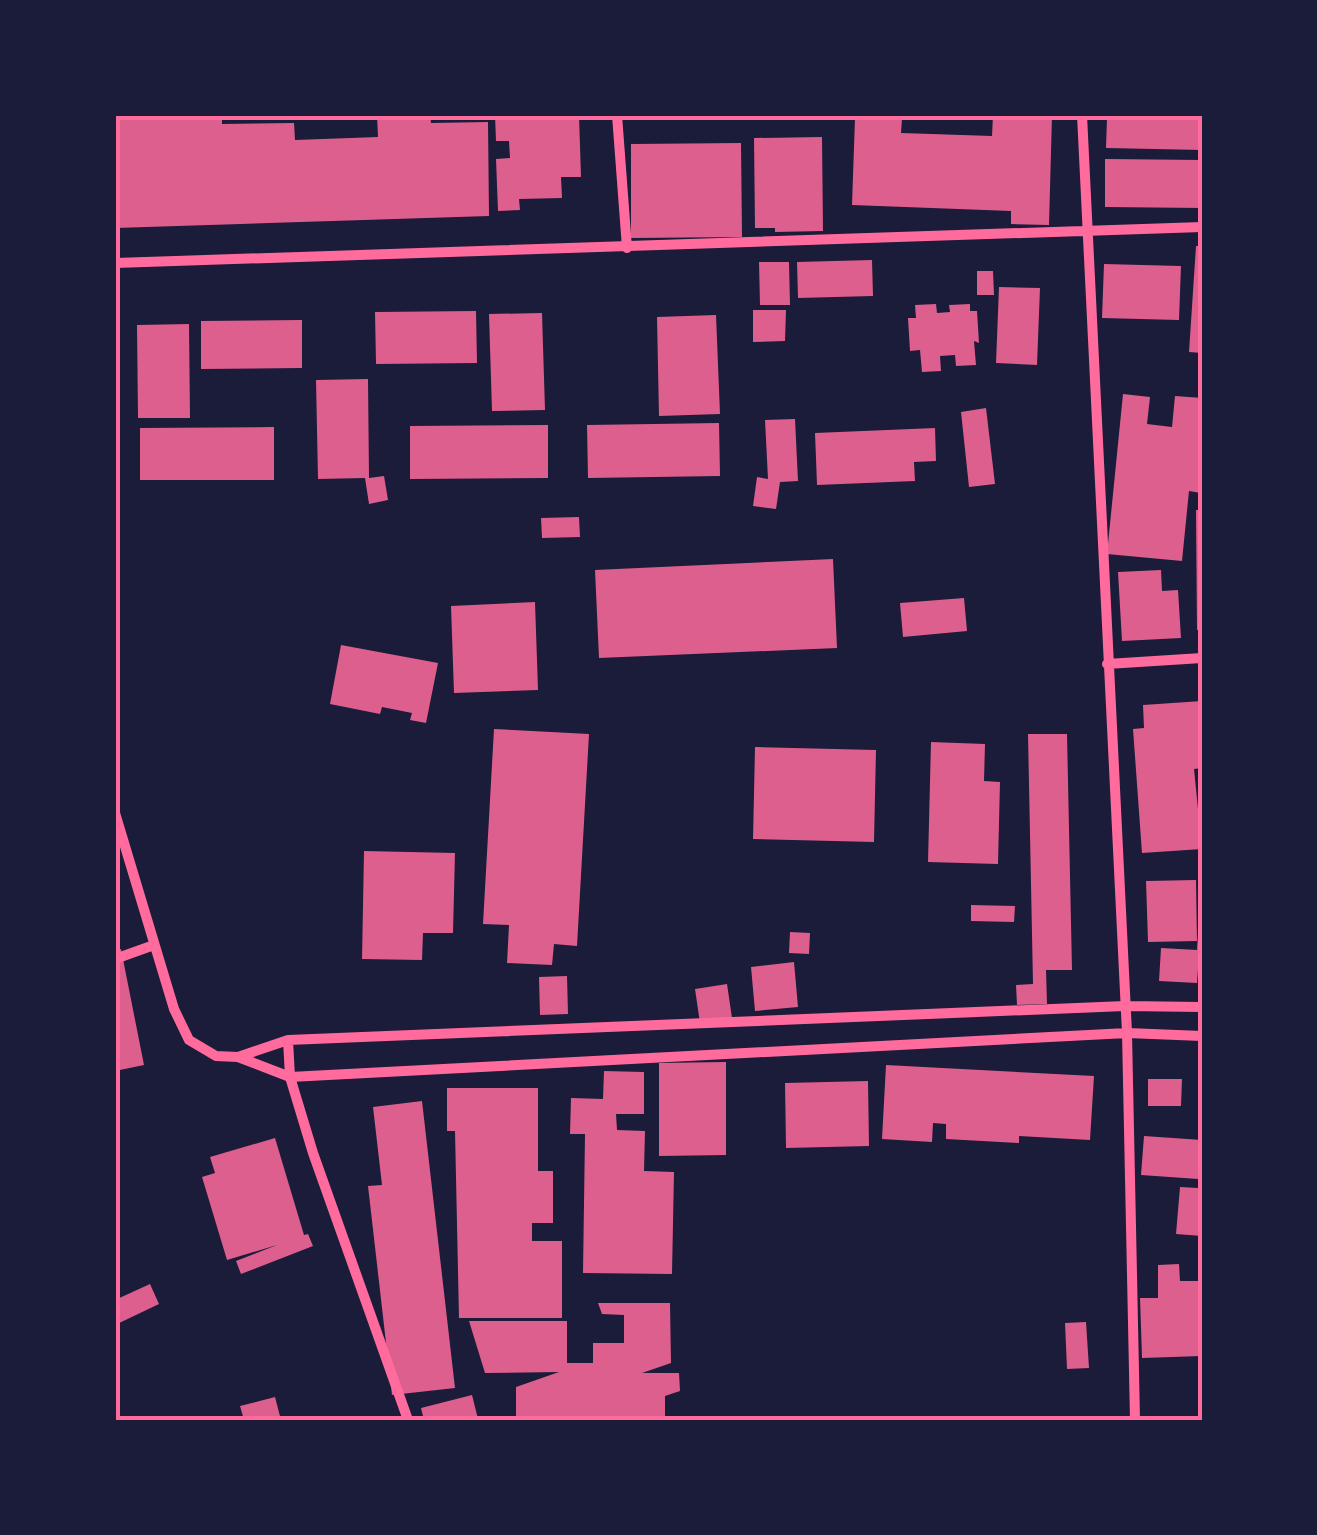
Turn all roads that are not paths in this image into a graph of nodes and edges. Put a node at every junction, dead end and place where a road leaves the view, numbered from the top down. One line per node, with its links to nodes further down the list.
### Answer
1 (616, 115): 5 (street)
2 (1082, 115): 4 (street)
3 (1202, 227): 4 (street)
4 (1088, 230): 5 (street); 8 (street)
5 (628, 248): 6 (street)
6 (115, 263)
7 (1202, 658): 8 (street)
8 (1107, 664): 12 (street)
9 (115, 813): 10 (street)
10 (154, 945): 11 (street); 17 (street)
11 (115, 959)
12 (1124, 1006): 13 (street); 14 (street); 16 (street)
13 (1202, 1007)
14 (1127, 1034): 15 (street); 18 (street); 20 (street)
15 (1202, 1036)
16 (288, 1040): 17 (street); 18 (street)
17 (238, 1058): 18 (street)
18 (290, 1076): 19 (street)
19 (408, 1420)
20 (1134, 1420)

